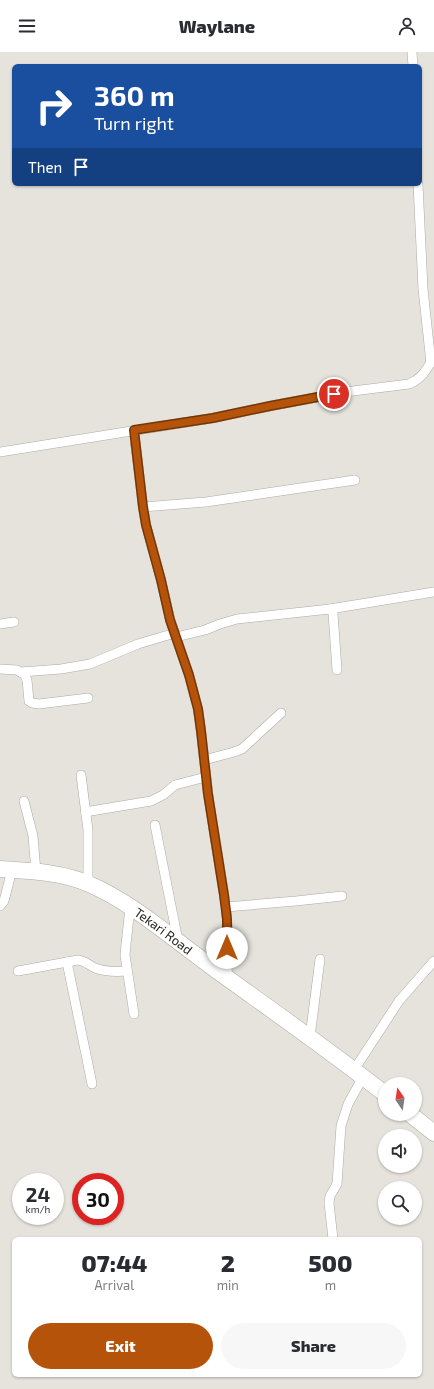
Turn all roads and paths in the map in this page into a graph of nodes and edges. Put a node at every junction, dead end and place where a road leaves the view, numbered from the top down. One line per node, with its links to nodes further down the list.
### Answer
1 (412, 52): 2 (street)
2 (413, 64)
3 (418, 186): 4 (street)
4 (432, 360): 5 (street)
5 (134, 430): 6 (street); 8 (street)
6 (0, 452)
7 (355, 480): 8 (street)
8 (143, 507): 13 (street)
9 (434, 592): 10 (street)
10 (330, 609): 13 (street); 15 (street)
11 (14, 622): 12 (street)
12 (0, 624)
13 (175, 635): 16 (street); 19 (street)
14 (0, 670): 16 (street)
15 (337, 670)
16 (21, 672): 17 (street)
17 (88, 698)
18 (281, 713): 19 (street)
19 (204, 760): 21 (street)
20 (81, 774): 23 (street)
21 (206, 777): 23 (street); 30 (street)
22 (24, 801): 26 (street)
23 (85, 812): 27 (street)
24 (155, 825): 32 (street)
25 (6, 869): 26 (highway, Tekari Road); 29 (street)
26 (36, 872): 27 (highway, Tekari Road)
27 (88, 884): 31 (highway, Tekari Road)
28 (342, 896): 30 (street)
29 (0, 906)
30 (226, 907): 38 (street)
31 (130, 908): 32 (highway, Tekari Road); 37 (street)
32 (178, 942): 38 (highway, Tekari Road)
33 (320, 959): 40 (street)
34 (434, 961): 41 (street)
35 (67, 962): 36 (street); 37 (street); 42 (street)
36 (18, 971)
37 (127, 971): 39 (street)
38 (227, 978): 40 (highway, Tekari Road)
39 (134, 1014)
40 (310, 1037): 41 (highway, Tekari Road)
41 (358, 1073): 43 (highway, Tekari Road); 46 (street)
42 (92, 1084)
43 (378, 1089)
44 (419, 1121): 45 (highway)
45 (434, 1133)
46 (333, 1237)

